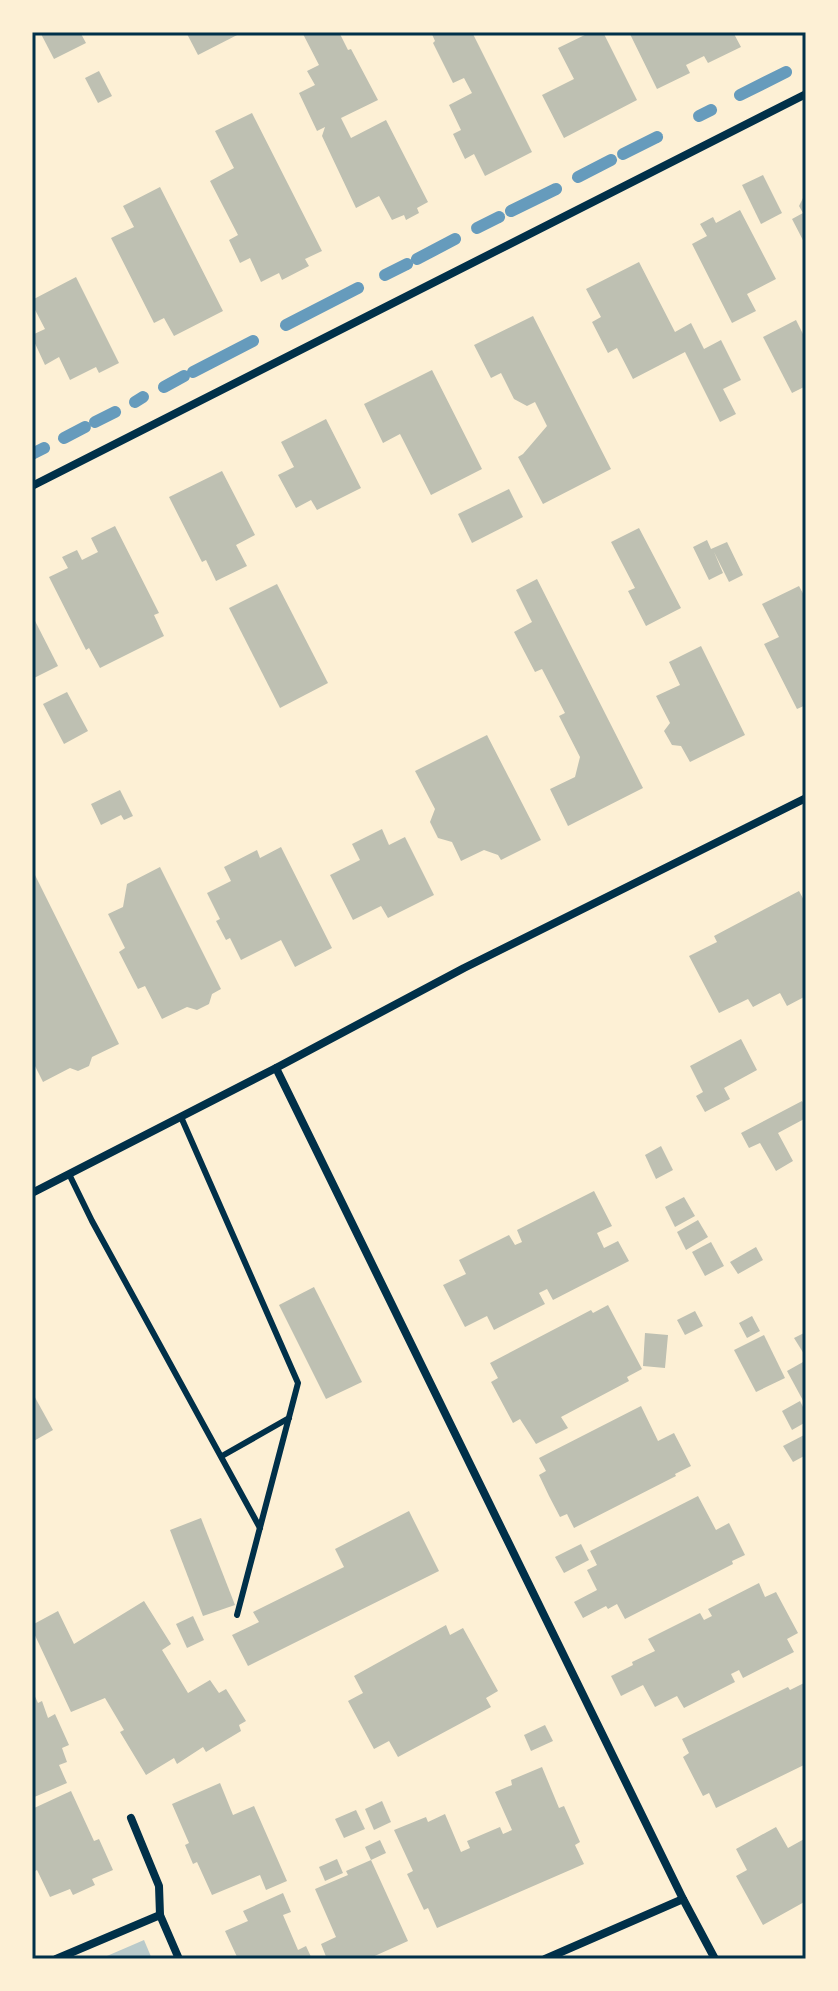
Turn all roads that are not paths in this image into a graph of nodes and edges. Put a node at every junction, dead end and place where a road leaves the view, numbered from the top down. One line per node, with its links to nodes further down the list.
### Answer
1 (806, 94): 2 (street)
2 (32, 486)
3 (806, 798): 4 (street)
4 (276, 1068): 5 (street); 13 (street)
5 (181, 1117): 6 (street); 8 (lane)
6 (69, 1174): 7 (street); 9 (lane)
7 (32, 1193)
8 (289, 1418): 9 (lane); 10 (lane)
9 (222, 1456): 10 (lane)
10 (260, 1528): 11 (lane)
11 (237, 1615)
12 (131, 1818): 14 (street)
13 (683, 1899): 17 (street); 18 (street)
14 (160, 1915): 15 (street); 16 (street)
15 (56, 1959)
16 (179, 1959)
17 (545, 1959)
18 (715, 1959)

